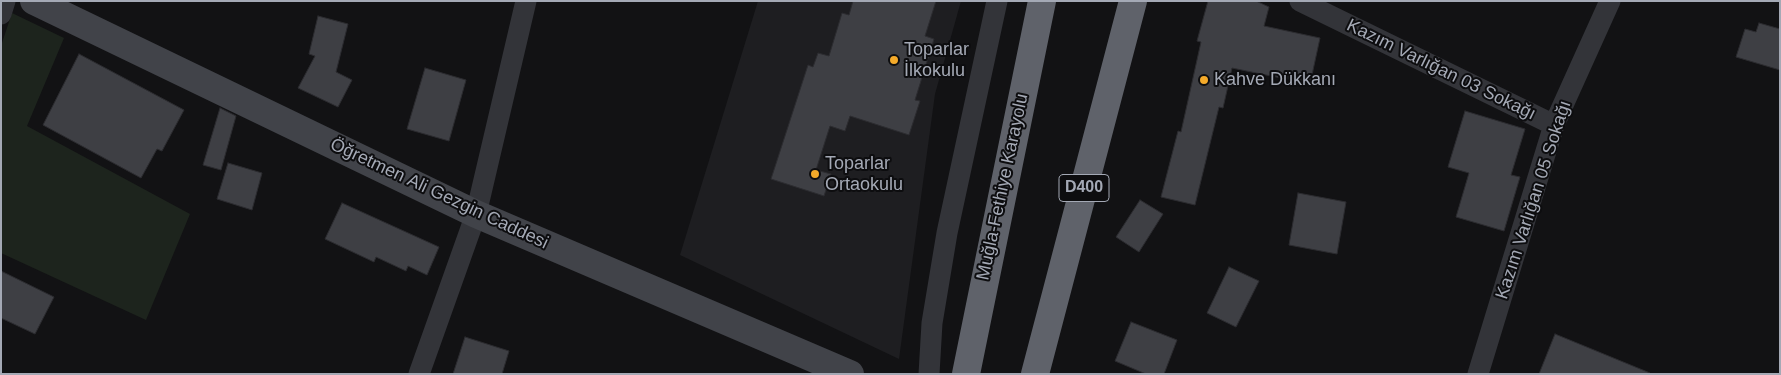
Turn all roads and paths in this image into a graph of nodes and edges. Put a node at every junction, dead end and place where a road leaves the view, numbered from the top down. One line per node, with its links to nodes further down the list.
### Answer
1 (5, 1): 9 (street)
2 (34, 1): 11 (street, Öğretmen Ali Gezgin Caddesi)
3 (526, 1): 11 (street)
4 (996, 1): 14 (street)
5 (1042, 1): 15 (highway, Muğla-Fethiye Karayolu)
6 (1134, 1): 16 (highway, D400)
7 (1300, 1): 10 (street, Kazım Varlığan 03 Sokağı)
8 (1610, 1): 10 (street, Kazım Varlığan 05 Sokağı)
9 (1, 14)
10 (1554, 126): 17 (street, Kazım Varlığan 05 Sokağı)
11 (476, 214): 12 (street); 13 (street, Öğretmen Ali Gezgin Caddesi)
12 (419, 374)
13 (850, 374)
14 (929, 374)
15 (966, 374)
16 (1035, 374)
17 (1478, 374)

